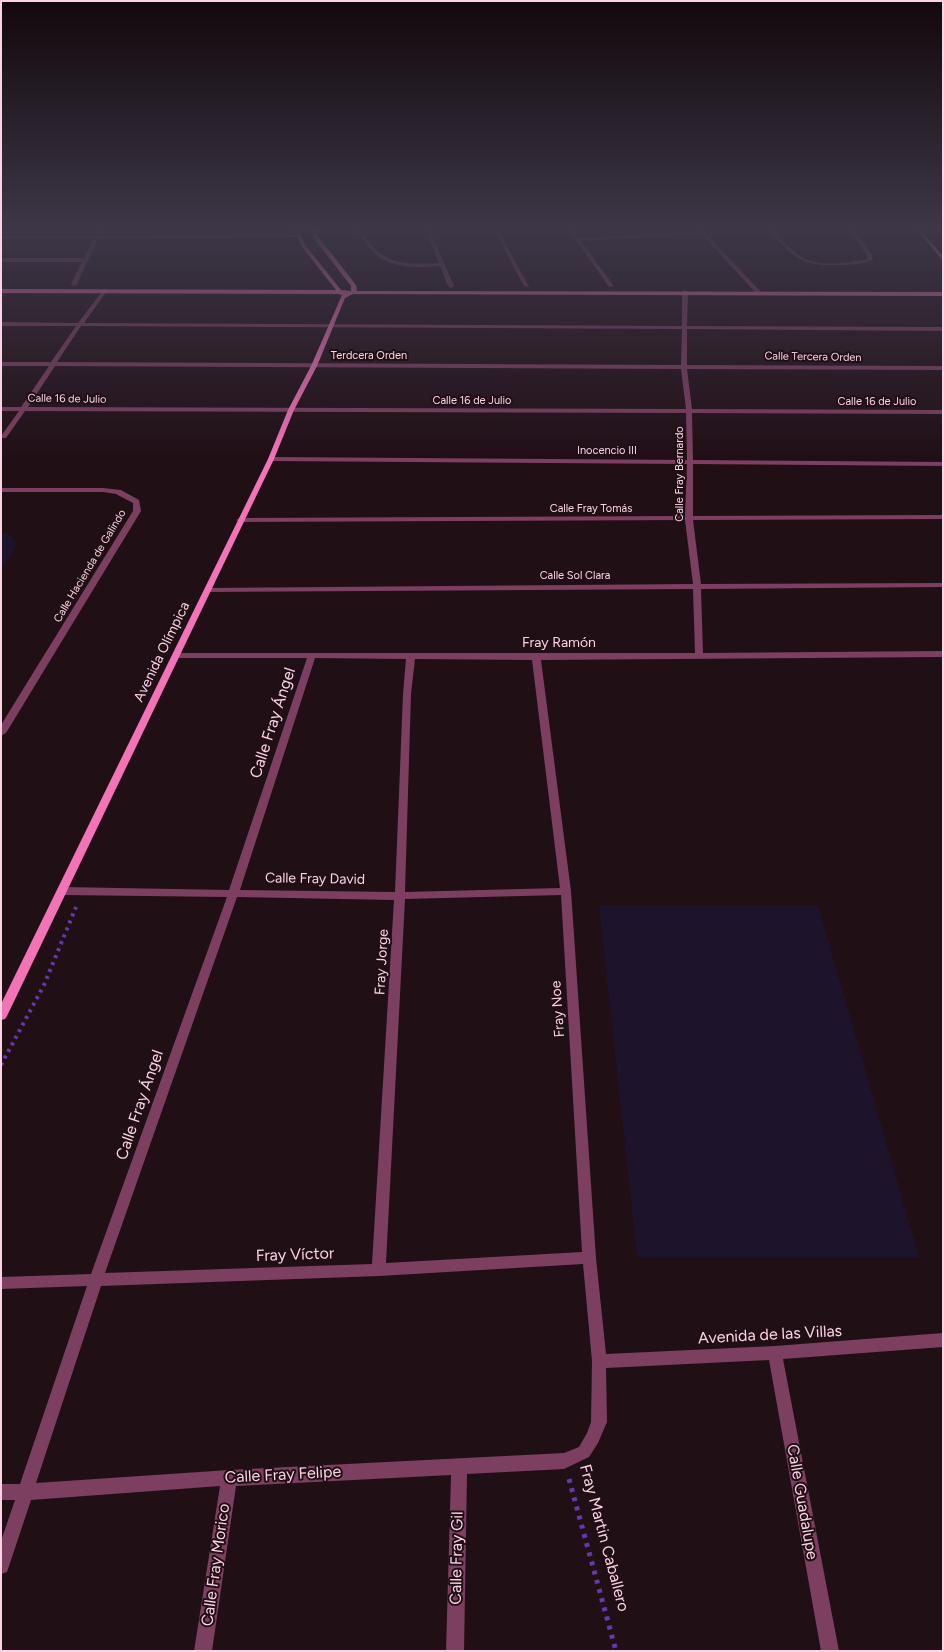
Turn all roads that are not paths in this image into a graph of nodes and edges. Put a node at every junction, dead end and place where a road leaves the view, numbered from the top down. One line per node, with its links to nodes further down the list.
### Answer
1 (93, 305): 5 (street)
2 (337, 305): 6 (street, Avenida Olímpica)
3 (685, 305): 7 (street, Calle Fray Bernardo)
4 (1, 324): 5 (street)
5 (79, 324): 6 (street); 10 (street)
6 (332, 326): 7 (street); 11 (street, Avenida Olímpica)
7 (686, 326): 8 (street); 12 (street, Calle Fray Bernardo)
8 (943, 329)
9 (1, 364): 10 (street)
10 (54, 364): 11 (street, Terdcera Orden); 15 (street)
11 (314, 366): 12 (street, Terdcera Orden); 16 (street, Avenida Olímpica)
12 (684, 366): 13 (street, Calle Tercera Orden); 17 (street, Calle Fray Bernardo)
13 (943, 368)
14 (1, 408): 15 (street, Calle 16 de Julio)
15 (26, 408): 16 (street, Calle 16 de Julio); 19 (street)
16 (291, 410): 17 (street, Calle 16 de Julio); 20 (street, Avenida Olímpica)
17 (689, 411): 18 (street, Calle 16 de Julio); 21 (street, Calle Fray Bernardo)
18 (943, 412)
19 (4, 437)
20 (271, 459): 21 (street, Inocencio III); 25 (street, Avenida Olímpica)
21 (690, 461): 22 (street, Inocencio III); 26 (street, Calle Fray Bernardo)
22 (943, 464)
23 (1, 490): 36 (street, Calle Hacienda de Galindo)
24 (943, 517): 26 (street, Calle Fray Tomás)
25 (240, 520): 26 (street, Calle Fray Tomás); 29 (street, Avenida Olímpica)
26 (689, 520): 28 (street, Calle Fray Bernardo)
27 (943, 585): 28 (street, Calle Sol Clara)
28 (697, 587): 29 (street, Calle Sol Clara); 34 (street, Calle Fray Bernardo)
29 (208, 590): 30 (street, Avenida Olímpica)
30 (176, 654): 32 (street, Fray Ramón); 37 (street, Avenida Olímpica)
31 (943, 654): 34 (street, Fray Ramón)
32 (312, 656): 33 (street, Fray Ramón); 39 (street, Calle Fray Ángel)
33 (411, 656): 35 (street, Fray Ramón); 40 (street, Fray Jorge)
34 (699, 656): 35 (street, Fray Ramón)
35 (536, 657): 38 (street, Fray Noe)
36 (1, 733)
37 (63, 891): 39 (street, Calle Fray David); 41 (street, Avenida Olímpica)
38 (566, 891): 40 (street, Calle Fray David); 42 (street, Fray Noe)
39 (234, 892): 40 (street, Calle Fray David); 44 (street, Calle Fray Ángel)
40 (400, 896): 43 (street, Fray Jorge)
41 (1, 1016)
42 (589, 1258): 43 (street, Fray Víctor); 48 (street, Fray Noe)
43 (379, 1270): 44 (street, Fray Víctor)
44 (96, 1280): 45 (street, Fray Víctor); 53 (street, Calle Fray Ángel)
45 (1, 1283)
46 (943, 1340): 47 (street, Avenida de las Villas)
47 (775, 1353): 48 (street, Avenida de las Villas); 57 (street, Calle Guadalupe)
48 (599, 1361): 49 (street, Fray Martin Caballero)
49 (564, 1461): 50 (street, Calle Fray Felipe)
50 (458, 1466): 51 (street, Calle Fray Felipe); 56 (street, Calle Fray Gil)
51 (229, 1478): 53 (street, Calle Fray Felipe); 55 (street, Calle Fray Morico)
52 (1, 1492): 53 (street, Calle Fray Felipe)
53 (27, 1492): 54 (street, Calle Fray Ángel)
54 (1, 1566)
55 (203, 1651)
56 (455, 1651)
57 (830, 1651)

